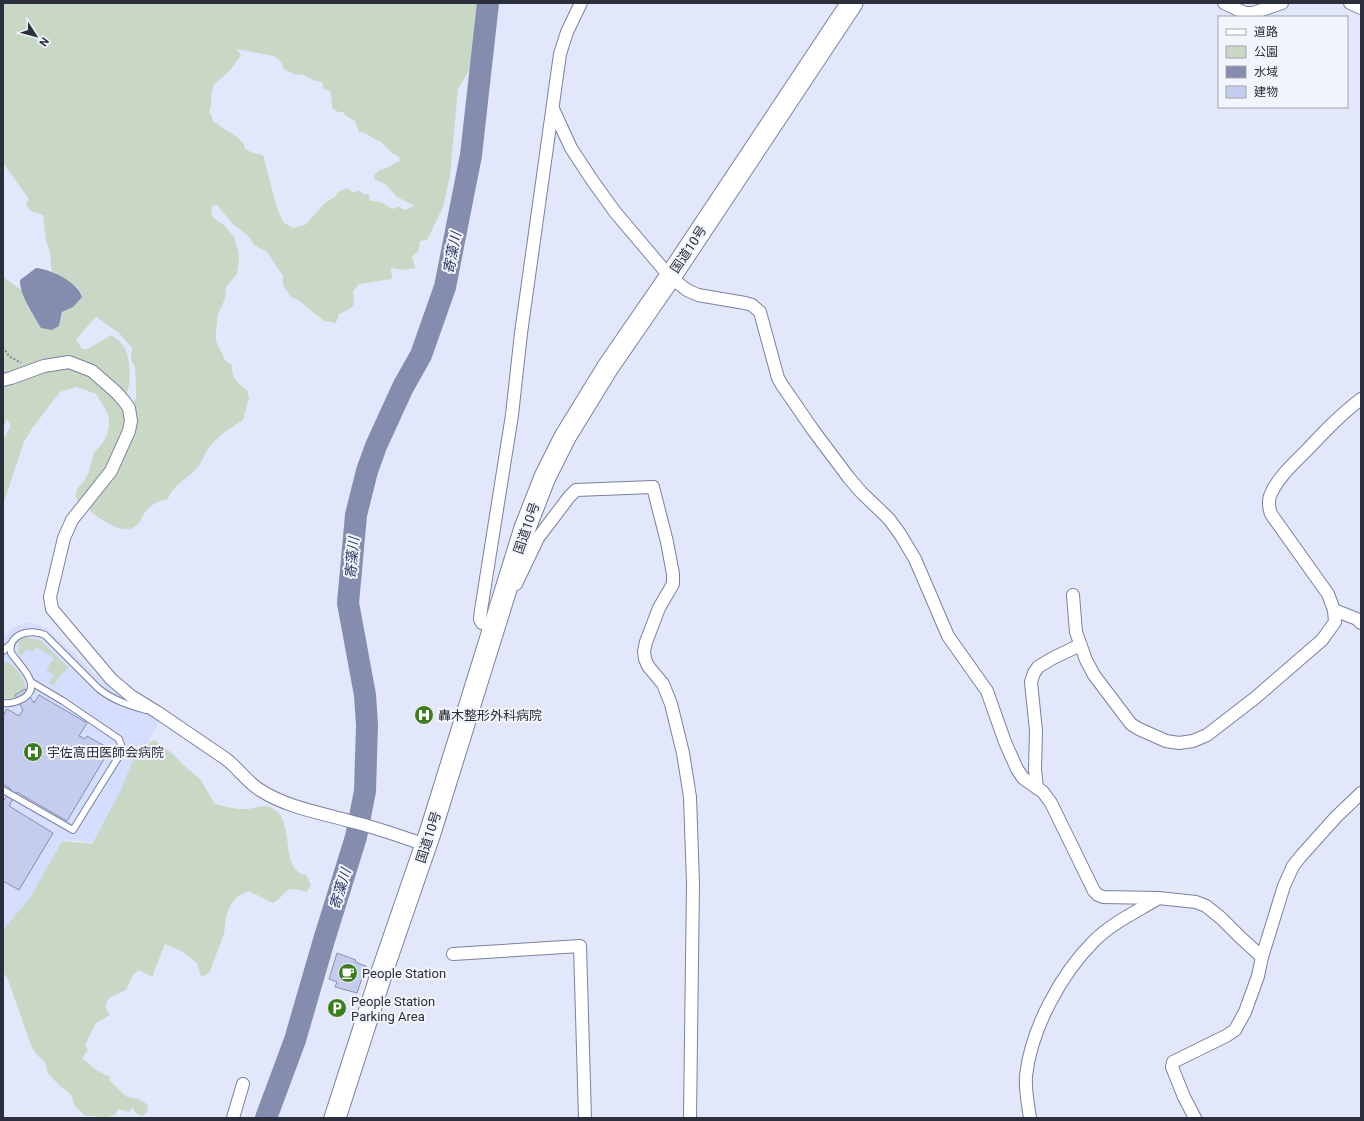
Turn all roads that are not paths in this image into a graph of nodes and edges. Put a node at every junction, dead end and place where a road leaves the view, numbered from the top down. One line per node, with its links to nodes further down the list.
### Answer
1 (581, 3): 7 (street)
2 (852, 3): 8 (highway, 国道10号)
3 (1224, 3): 4 (street)
4 (1282, 3)
5 (1350, 3): 6 (street)
6 (1361, 8)
7 (553, 108): 8 (street); 14 (street)
8 (670, 277): 14 (highway, 国道10号); 20 (street)
9 (3, 380): 19 (street)
10 (1361, 399): 12 (street)
11 (1073, 595): 15 (street)
12 (1334, 610): 13 (street); 15 (street)
13 (1361, 623)
14 (494, 628): 23 (highway, 国道10号); 31 (street)
15 (1080, 646): 20 (street)
16 (6, 647): 17 (lane); 19 (lane)
17 (31, 682): 18 (lane); 21 (lane)
18 (3, 703)
19 (157, 712): 23 (street)
20 (1037, 788): 24 (street)
21 (3, 790)
22 (1361, 793): 26 (street)
23 (426, 845): 29 (highway, 国道10号)
24 (1158, 898): 26 (street); 32 (street)
25 (453, 954): 30 (street)
26 (1262, 957): 33 (street)
27 (243, 1084): 28 (street)
28 (233, 1118)
29 (335, 1118)
30 (585, 1118)
31 (690, 1118)
32 (1030, 1118)
33 (1195, 1118)

